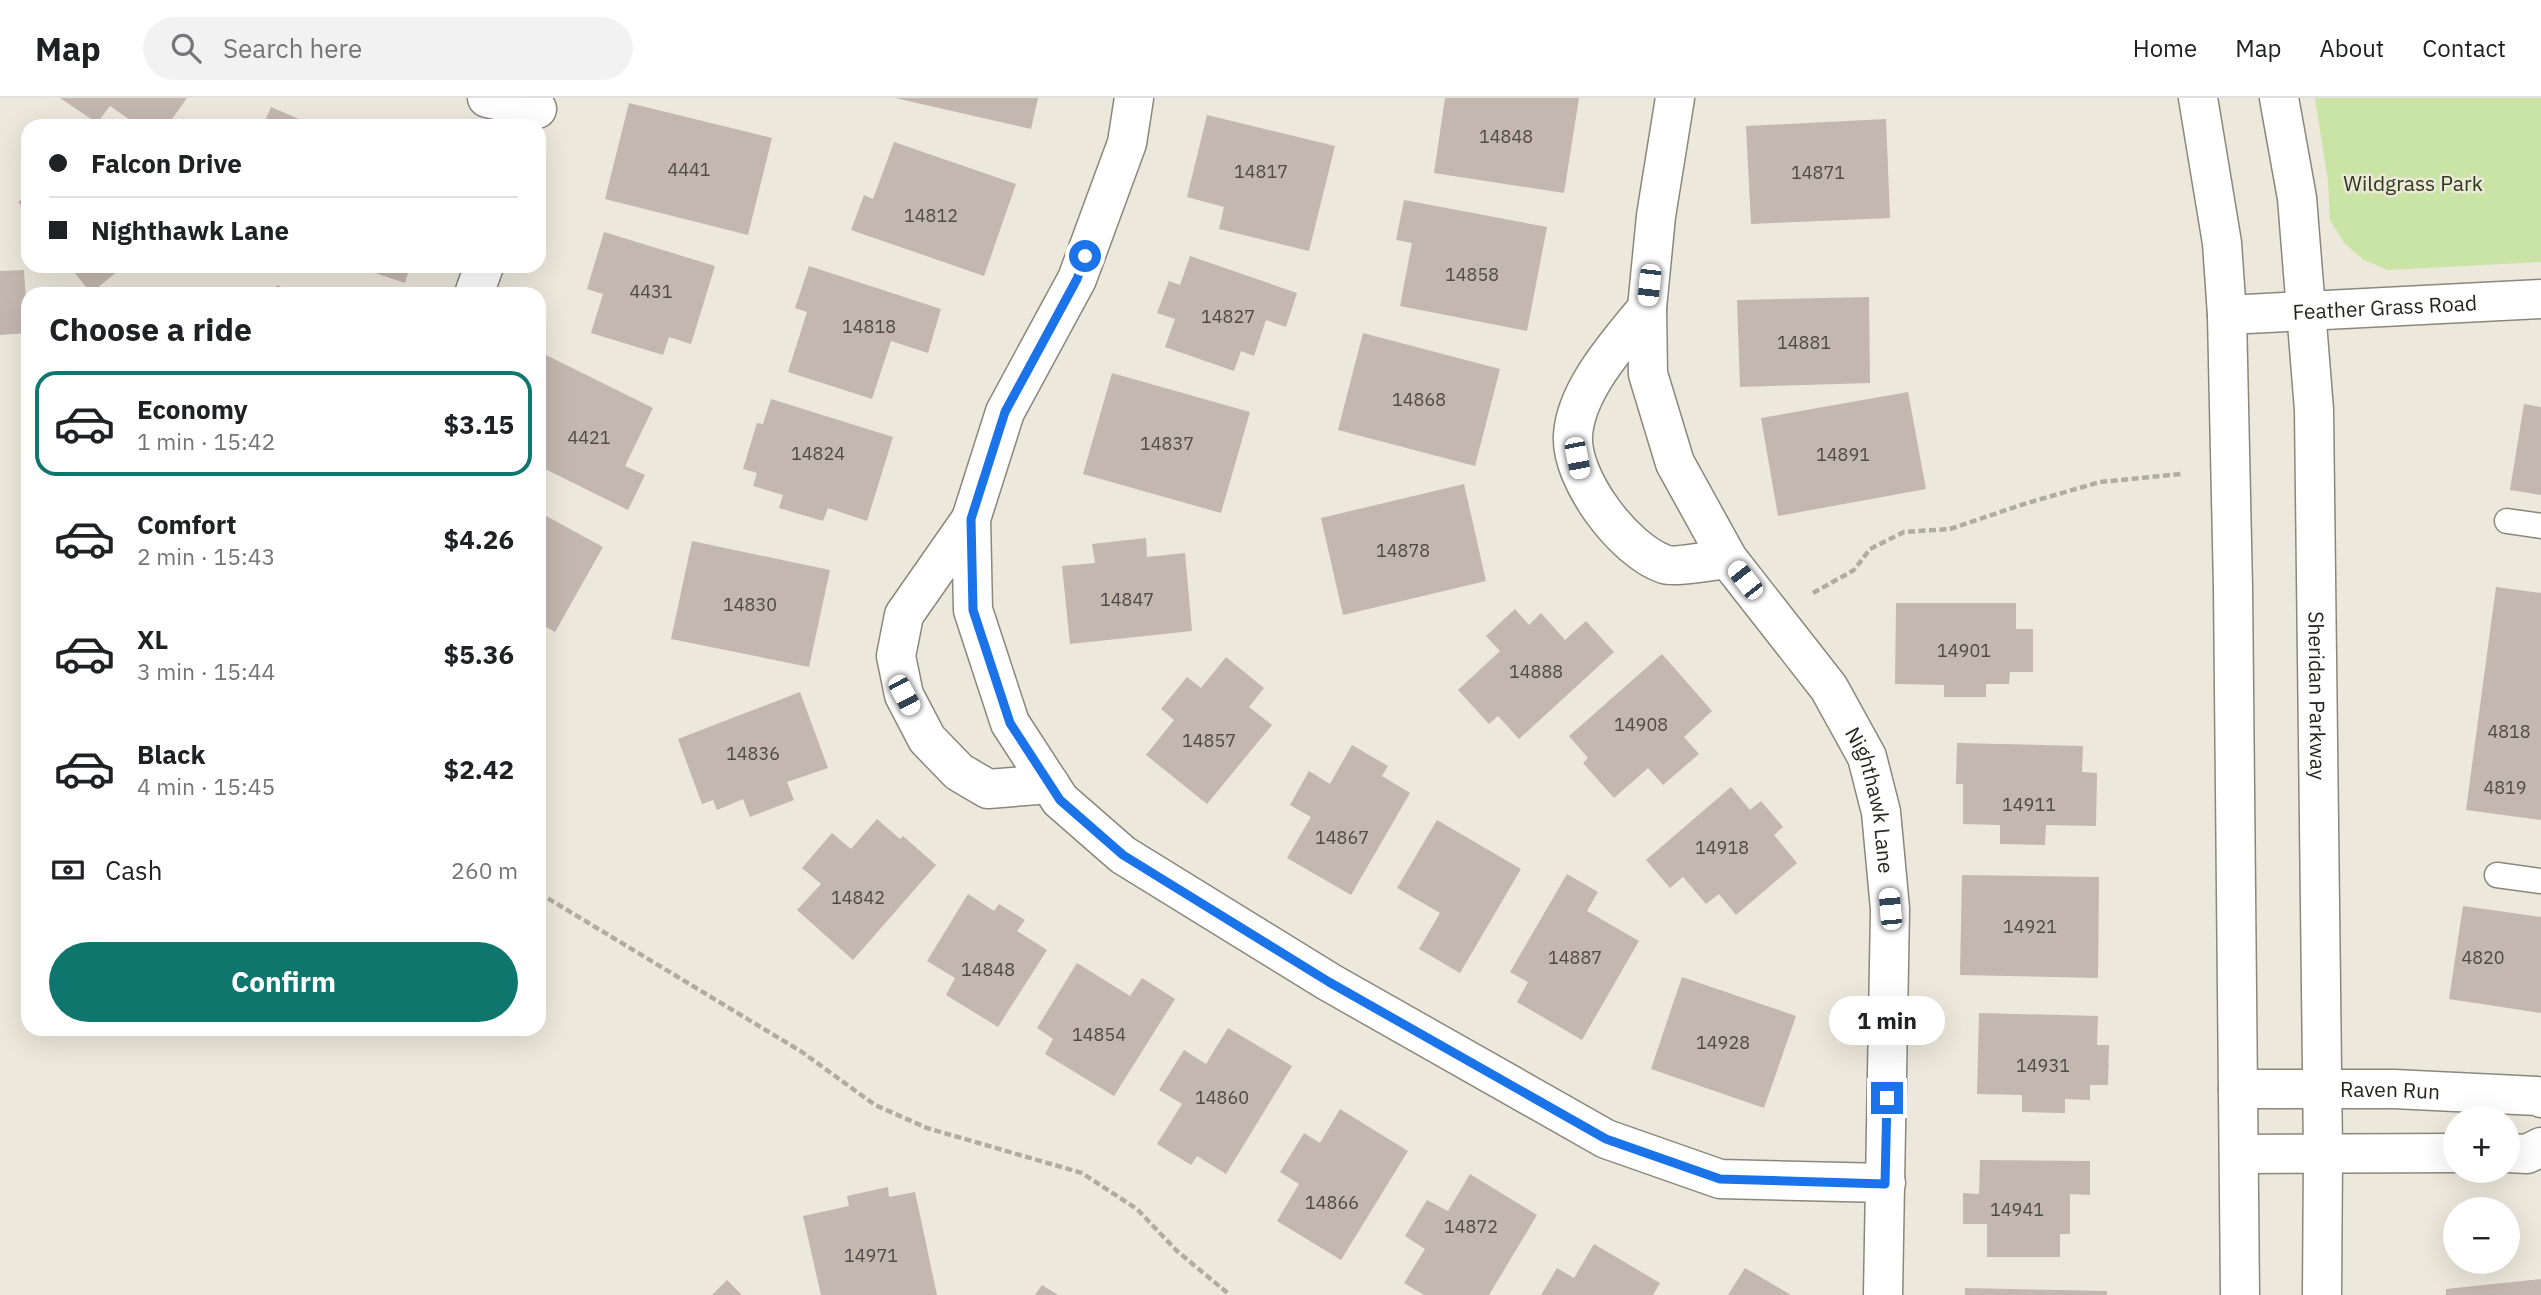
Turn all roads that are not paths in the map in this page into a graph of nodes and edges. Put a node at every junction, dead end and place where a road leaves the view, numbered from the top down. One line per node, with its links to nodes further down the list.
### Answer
1 (487, 98): 6 (street)
2 (1134, 98): 11 (street)
3 (1675, 98): 8 (street, Nighthawk Lane)
4 (2198, 98): 10 (street)
5 (2279, 98): 9 (street, Sheridan Parkway)
6 (536, 111)
7 (2541, 299): 9 (street, Feather Grass Road)
8 (1647, 308): 14 (street, Nighthawk Lane); 14 (street)
9 (2306, 310): 10 (street, Feather Grass Road); 19 (street, Sheridan Parkway)
10 (2227, 315): 18 (street)
11 (971, 519): 15 (street); 15 (street)
12 (2507, 521): 13 (lane)
13 (2541, 526)
14 (1728, 559): 26 (street, Nighthawk Lane)
15 (1050, 784): 26 (street)
16 (2497, 875): 17 (lane)
17 (2541, 881)
18 (2238, 1088): 19 (street, Raven Run); 24 (street)
19 (2322, 1088): 20 (street, Raven Run); 22 (street, Sheridan Parkway)
20 (2541, 1098)
21 (2541, 1147): 25 (street)
22 (2323, 1153): 23 (street); 24 (street); 29 (street, Sheridan Parkway)
23 (2443, 1153)
24 (2239, 1154): 28 (street)
25 (2520, 1154)
26 (1885, 1184): 27 (street, Nighthawk Lane)
27 (1883, 1295)
28 (2240, 1295)
29 (2322, 1295)

